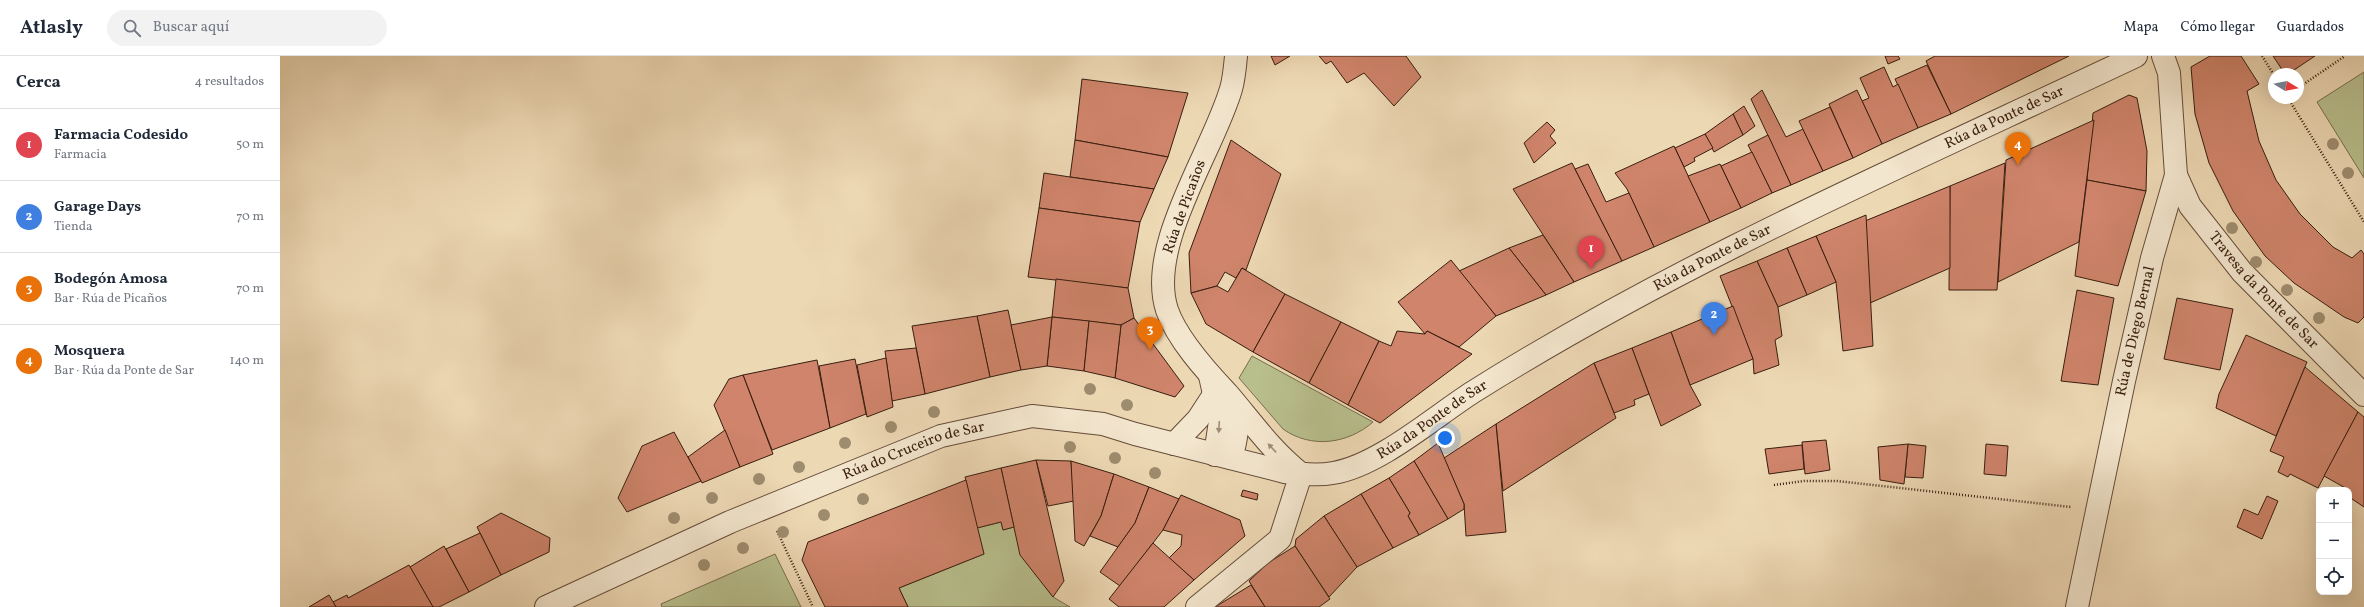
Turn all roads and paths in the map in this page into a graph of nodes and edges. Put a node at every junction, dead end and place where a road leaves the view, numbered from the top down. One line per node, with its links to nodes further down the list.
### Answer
1 (1236, 56): 12 (street, Rúa de Picaños)
2 (2136, 56): 15 (street, Rúa da Ponte de Sar)
3 (2163, 56): 9 (street, Rúa de Diego Bernal)
4 (2262, 56): 6 (path)
5 (2345, 56): 7 (path)
6 (2270, 68)
7 (2304, 84)
8 (2292, 104): 10 (path)
9 (2176, 175): 11 (street, Travesa da Ponte de Sar); 18 (street, Rúa de Diego Bernal)
10 (2364, 222)
11 (2364, 395)
12 (1223, 398): 13 (street); 14 (street, Rúa de Picaños); 15 (street, one-way to 12)
13 (1174, 444): 14 (street, Rúa do Cruceiro de Sar); 17 (street, Rúa do Cruceiro de Sar)
14 (1223, 457): 15 (street, Rúa do Cruceiro de Sar)
15 (1301, 474): 21 (street)
16 (1774, 485): 18 (path)
17 (765, 507): 19 (street, Rúa do Cruceiro de Sar); 20 (path)
18 (2097, 510): 22 (street, Rúa de Diego Bernal)
19 (546, 607)
20 (813, 607)
21 (1197, 607)
22 (2077, 607)

